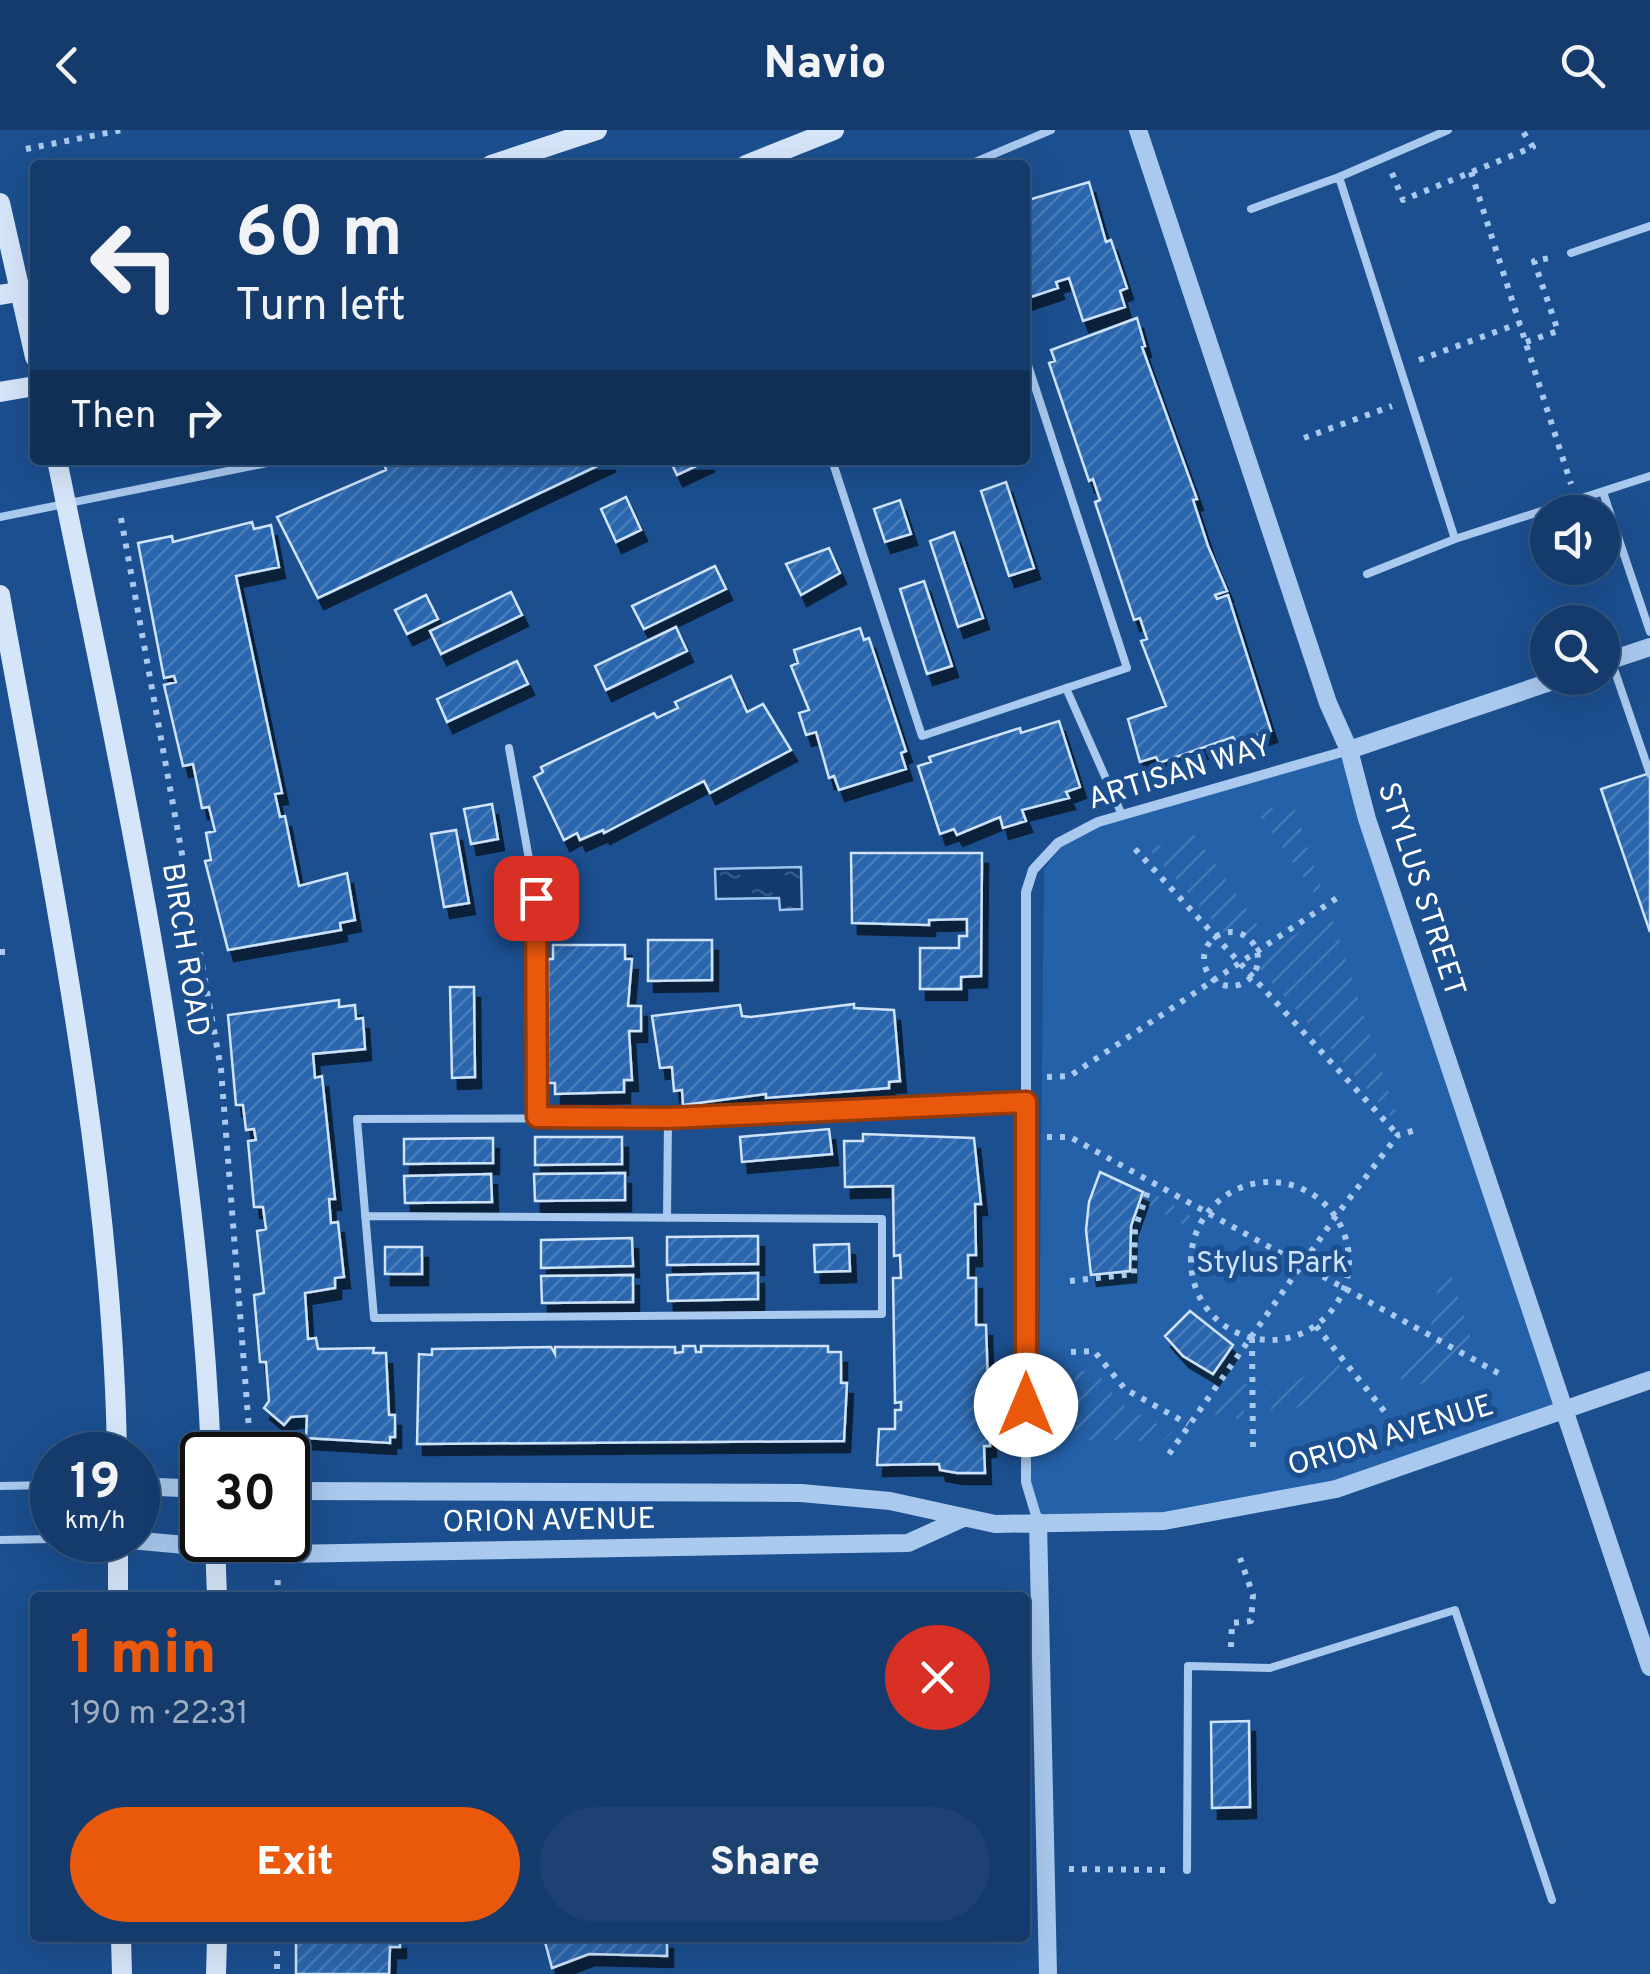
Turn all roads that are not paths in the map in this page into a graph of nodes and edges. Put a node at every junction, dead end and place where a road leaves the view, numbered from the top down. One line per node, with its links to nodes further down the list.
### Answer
1 (598, 130): 6 (main road)
2 (834, 130): 7 (main road)
3 (1051, 130): 8 (lane)
4 (1138, 130): 36 (street, STYLUS STREET)
5 (1448, 130): 9 (lane)
6 (506, 160)
7 (759, 160)
8 (980, 160)
9 (1338, 177): 11 (lane); 26 (lane)
10 (0, 203): 14 (main road)
11 (1251, 209)
12 (1650, 226): 13 (lane)
13 (1571, 253)
14 (18, 292): 15 (main road)
15 (30, 338)
16 (1030, 371): 32 (lane)
17 (30, 387): 18 (main road)
18 (0, 392)
19 (58, 465): 24 (main road, BIRCH ROAD)
20 (257, 465): 24 (lane)
21 (834, 465): 32 (lane)
22 (1650, 476): 23 (lane)
23 (1603, 492): 26 (lane); 29 (lane)
24 (66, 504): 25 (lane); 47 (main road, BIRCH ROAD)
25 (0, 516)
26 (1456, 539): 27 (lane)
27 (1367, 574)
28 (0, 595): 46 (main road)
29 (1650, 632)
30 (1650, 647): 31 (street)
31 (1620, 657)
32 (1066, 688): 38 (lane)
33 (1530, 689): 36 (street)
34 (1620, 695): 37 (lane)
35 (509, 748): 40 (lane)
36 (1348, 750): 38 (street, ARTISAN WAY); 45 (street, STYLUS STREET)
37 (1650, 774)
38 (1122, 815): 39 (street, ARTISAN WAY)
39 (1026, 1102): 41 (lane); 52 (street, ARTISAN WAY)
40 (537, 1117): 41 (lane); 42 (lane)
41 (668, 1118): 43 (lane)
42 (365, 1216): 43 (lane); 43 (lane)
43 (667, 1218)
44 (1650, 1380): 45 (street, ORION AVENUE)
45 (1564, 1410): 52 (street, ORION AVENUE); 60 (street, STYLUS STREET)
46 (115, 1432)
47 (209, 1432)
48 (30, 1485): 49 (lane)
49 (0, 1486)
50 (310, 1492): 51 (street, ORION AVENUE)
51 (964, 1518): 52 (street, ORION AVENUE); 55 (street, ORION AVENUE)
52 (1038, 1522): 67 (street)
53 (30, 1539): 54 (lane)
54 (0, 1540)
55 (310, 1554)
56 (118, 1562): 58 (main road)
57 (216, 1562): 59 (main road)
58 (118, 1592)
59 (217, 1592)
60 (1650, 1668)
61 (1187, 1870): 62 (lane)
62 (1552, 1900)
63 (121, 1942): 65 (main road)
64 (216, 1942): 66 (main road)
65 (122, 1974)
66 (216, 1974)
67 (1048, 1974)

